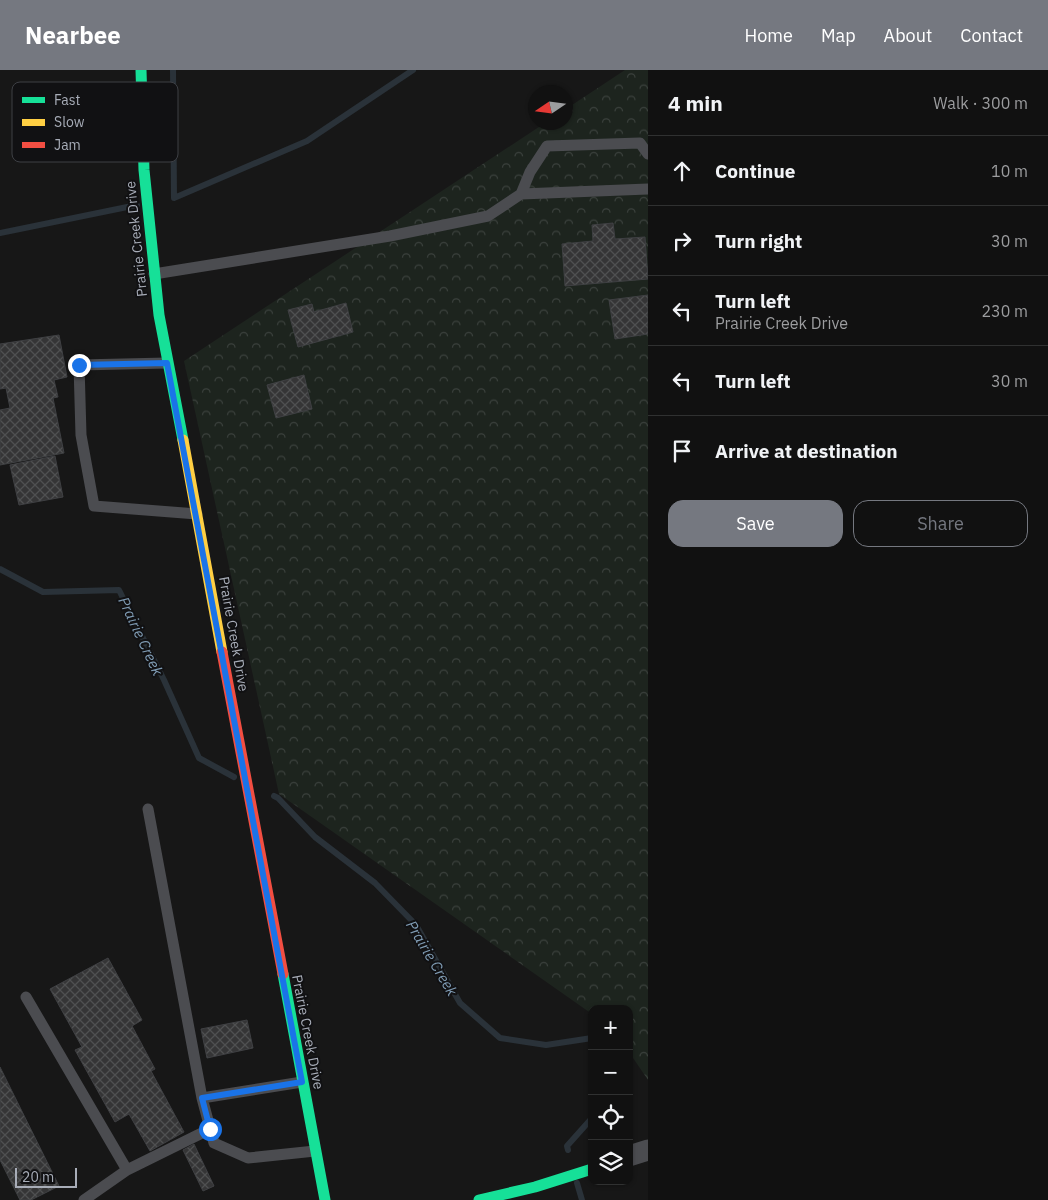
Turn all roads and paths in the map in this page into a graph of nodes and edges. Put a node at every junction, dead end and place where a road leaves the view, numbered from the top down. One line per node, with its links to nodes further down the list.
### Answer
1 (648, 154): 4 (lane)
2 (144, 162): 5 (main road, Prairie Creek Drive)
3 (648, 189): 4 (lane)
4 (521, 194): 5 (lane)
5 (154, 274): 6 (main road, Prairie Creek Drive)
6 (167, 363): 7 (main road, Prairie Creek Drive); 7 (lane)
7 (197, 514): 10 (main road, Prairie Creek Drive)
8 (148, 809): 11 (lane)
9 (26, 997): 16 (lane)
10 (302, 1082): 11 (lane); 14 (main road, Prairie Creek Drive)
11 (202, 1098): 12 (lane)
12 (210, 1129): 14 (lane); 16 (lane)
13 (648, 1150): 15 (street)
14 (315, 1151): 19 (main road, Prairie Creek Drive)
15 (633, 1155)
16 (127, 1170): 18 (lane)
17 (588, 1170): 20 (main road)
18 (84, 1200)
19 (325, 1200)
20 (479, 1200)

